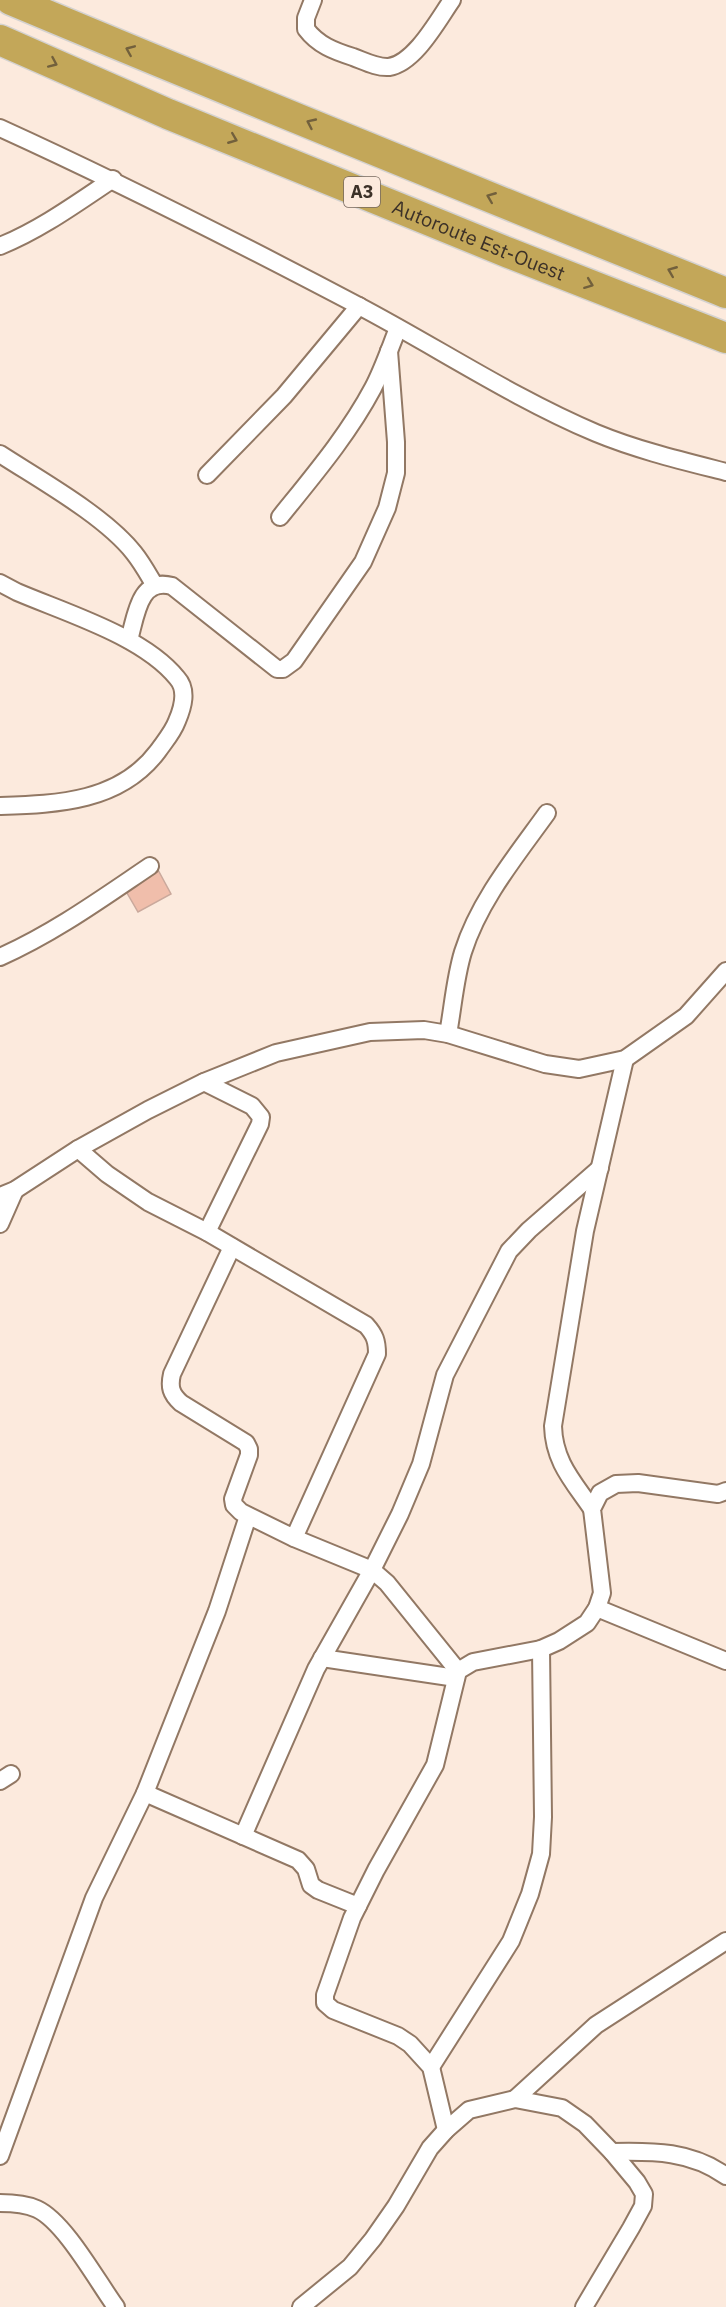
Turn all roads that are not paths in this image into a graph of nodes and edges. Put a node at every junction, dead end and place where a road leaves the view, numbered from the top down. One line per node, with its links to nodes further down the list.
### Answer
1 (11, 0): 8 (highway, A3, one-way to 1)
2 (313, 0): 3 (street)
3 (452, 0)
4 (0, 40): 11 (highway, Autoroute Est-Ouest / A3, one-way to 11)
5 (0, 128): 6 (street)
6 (113, 179): 7 (street); 9 (street)
7 (0, 246)
8 (726, 293)
9 (359, 306): 10 (street); 15 (street)
10 (398, 328): 12 (street); 14 (street)
11 (726, 338)
12 (389, 351): 16 (street); 18 (street)
13 (0, 454): 18 (street)
14 (726, 472)
15 (207, 475)
16 (280, 517)
17 (0, 583): 19 (street)
18 (154, 584): 19 (street)
19 (129, 640): 20 (street)
20 (0, 806)
21 (547, 813): 25 (street)
22 (150, 866): 23 (street)
23 (0, 957)
24 (726, 971): 26 (street)
25 (448, 1034): 26 (street); 27 (street)
26 (625, 1059): 29 (street)
27 (204, 1082): 28 (street); 32 (street)
28 (78, 1149): 30 (street); 32 (street)
29 (600, 1167): 35 (street); 38 (street)
30 (8, 1193): 31 (street)
31 (0, 1224)
32 (207, 1232): 33 (street)
33 (232, 1247): 36 (street); 37 (street)
34 (726, 1491): 35 (street)
35 (592, 1509): 39 (street)
36 (248, 1516): 37 (street); 44 (street)
37 (294, 1538): 38 (street)
38 (372, 1570): 41 (street); 43 (street)
39 (597, 1608): 40 (street); 42 (street)
40 (541, 1649): 43 (street); 48 (street)
41 (322, 1658): 43 (street); 45 (street)
42 (726, 1661)
43 (457, 1675): 46 (street)
44 (145, 1793): 45 (street); 52 (street)
45 (243, 1836): 46 (street)
46 (358, 1906): 48 (street)
47 (726, 1941): 49 (street)
48 (431, 2067): 50 (street)
49 (515, 2099): 50 (street); 51 (street)
50 (446, 2130): 56 (street)
51 (612, 2152): 53 (street); 57 (street)
52 (0, 2156)
53 (726, 2176)
54 (0, 2203): 55 (street)
55 (116, 2307)
56 (301, 2307)
57 (584, 2307)

